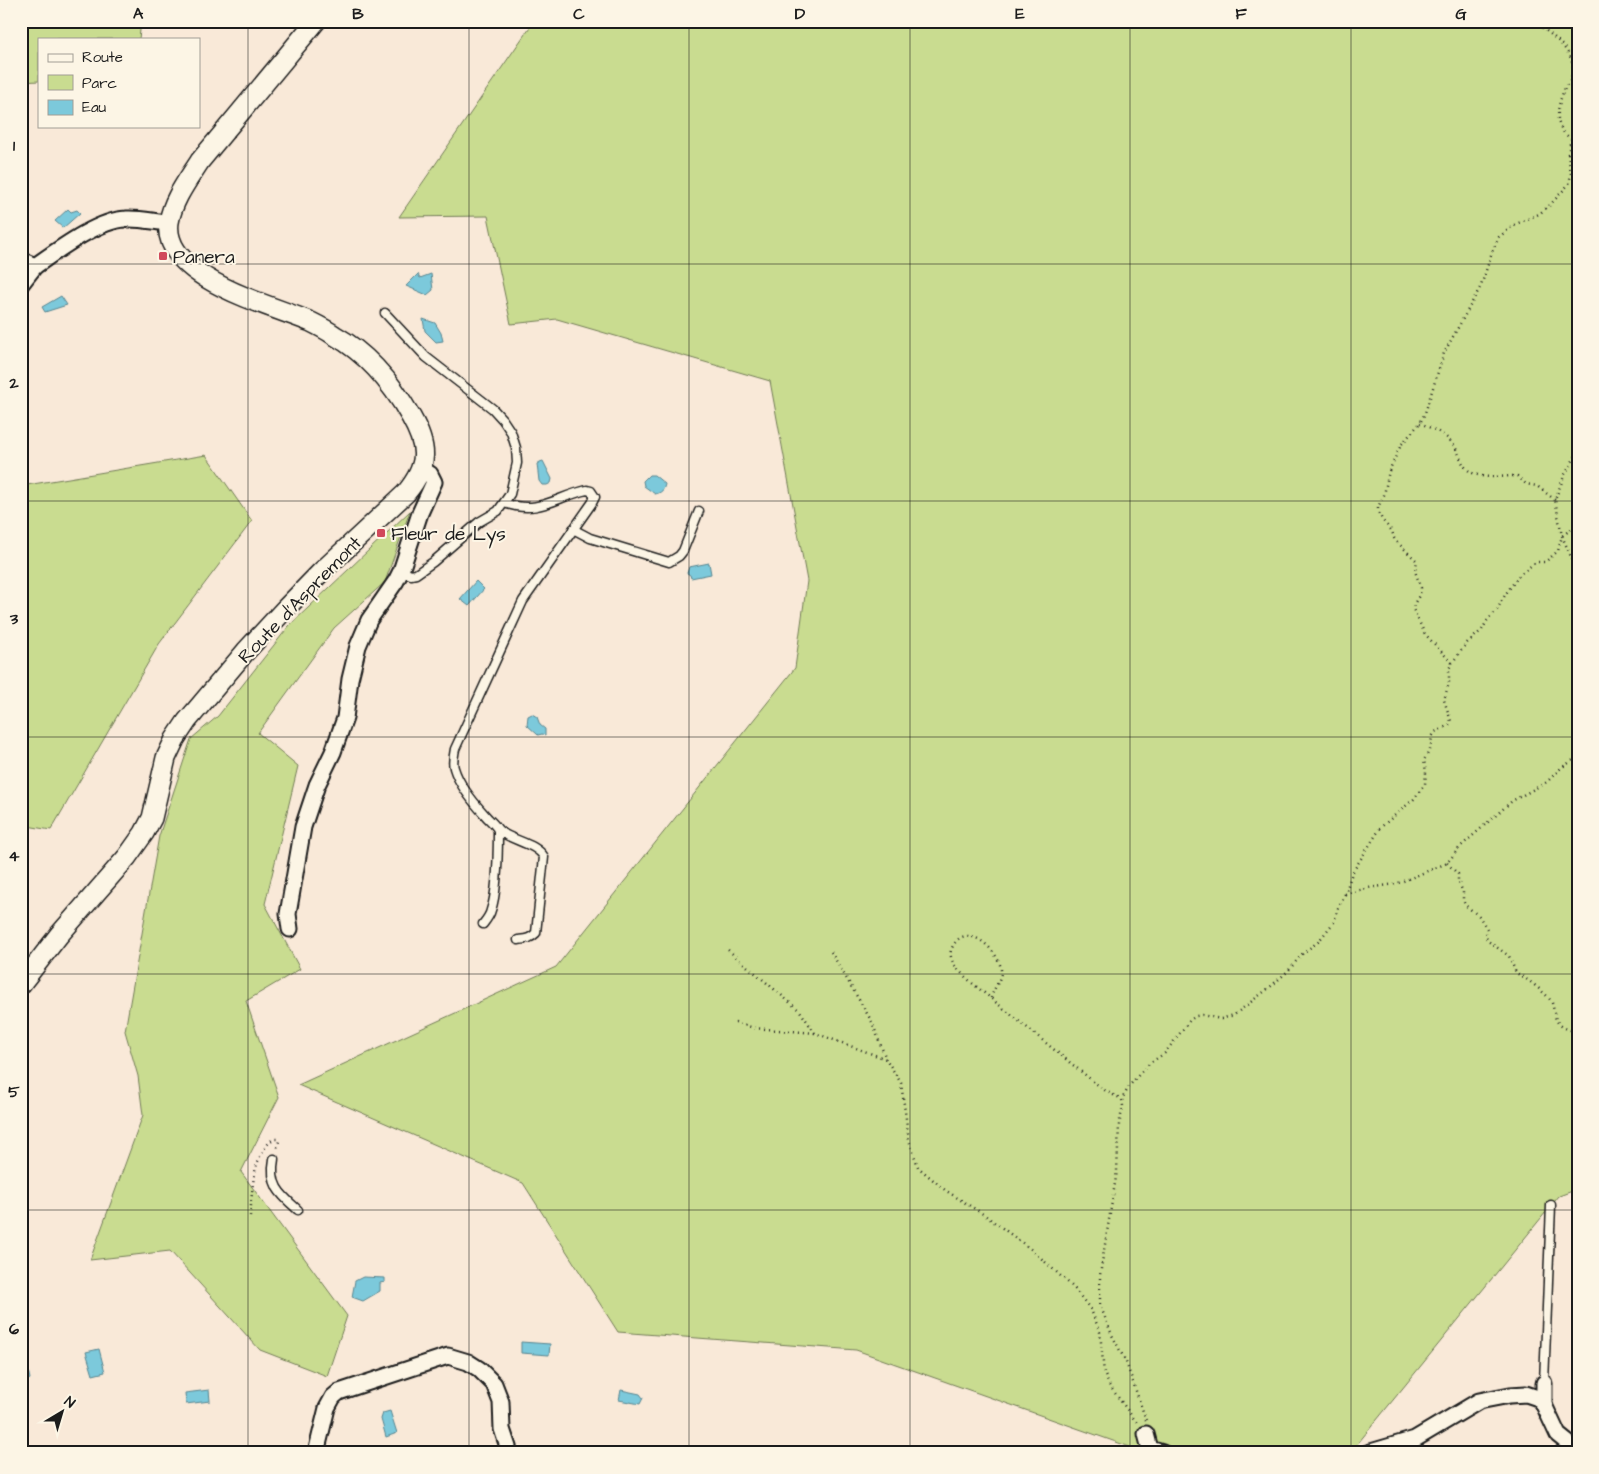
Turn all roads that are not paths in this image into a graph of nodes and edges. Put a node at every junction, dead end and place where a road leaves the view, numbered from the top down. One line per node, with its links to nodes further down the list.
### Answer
1 (316, 21): 2 (street, Route d'Aspremont)
2 (169, 223): 3 (street); 6 (street, Route d'Aspremont)
3 (28, 263): 4 (street)
4 (21, 284)
5 (385, 313): 7 (lane)
6 (421, 469): 10 (street); 15 (street, Route d'Aspremont)
7 (504, 503): 9 (lane); 10 (lane)
8 (699, 511): 9 (lane)
9 (573, 529): 11 (lane)
10 (401, 572): 13 (street)
11 (498, 830): 12 (lane); 14 (lane)
12 (483, 924)
13 (290, 929)
14 (518, 940)
15 (21, 984)
16 (274, 1159): 18 (lane)
17 (1551, 1205): 19 (lane)
18 (298, 1210)
19 (1544, 1383): 20 (street)
20 (1544, 1405): 22 (street); 26 (street)
21 (1146, 1428): 25 (street)
22 (1578, 1452)
23 (316, 1453): 24 (street)
24 (510, 1453)
25 (1163, 1453)
26 (1368, 1453)

